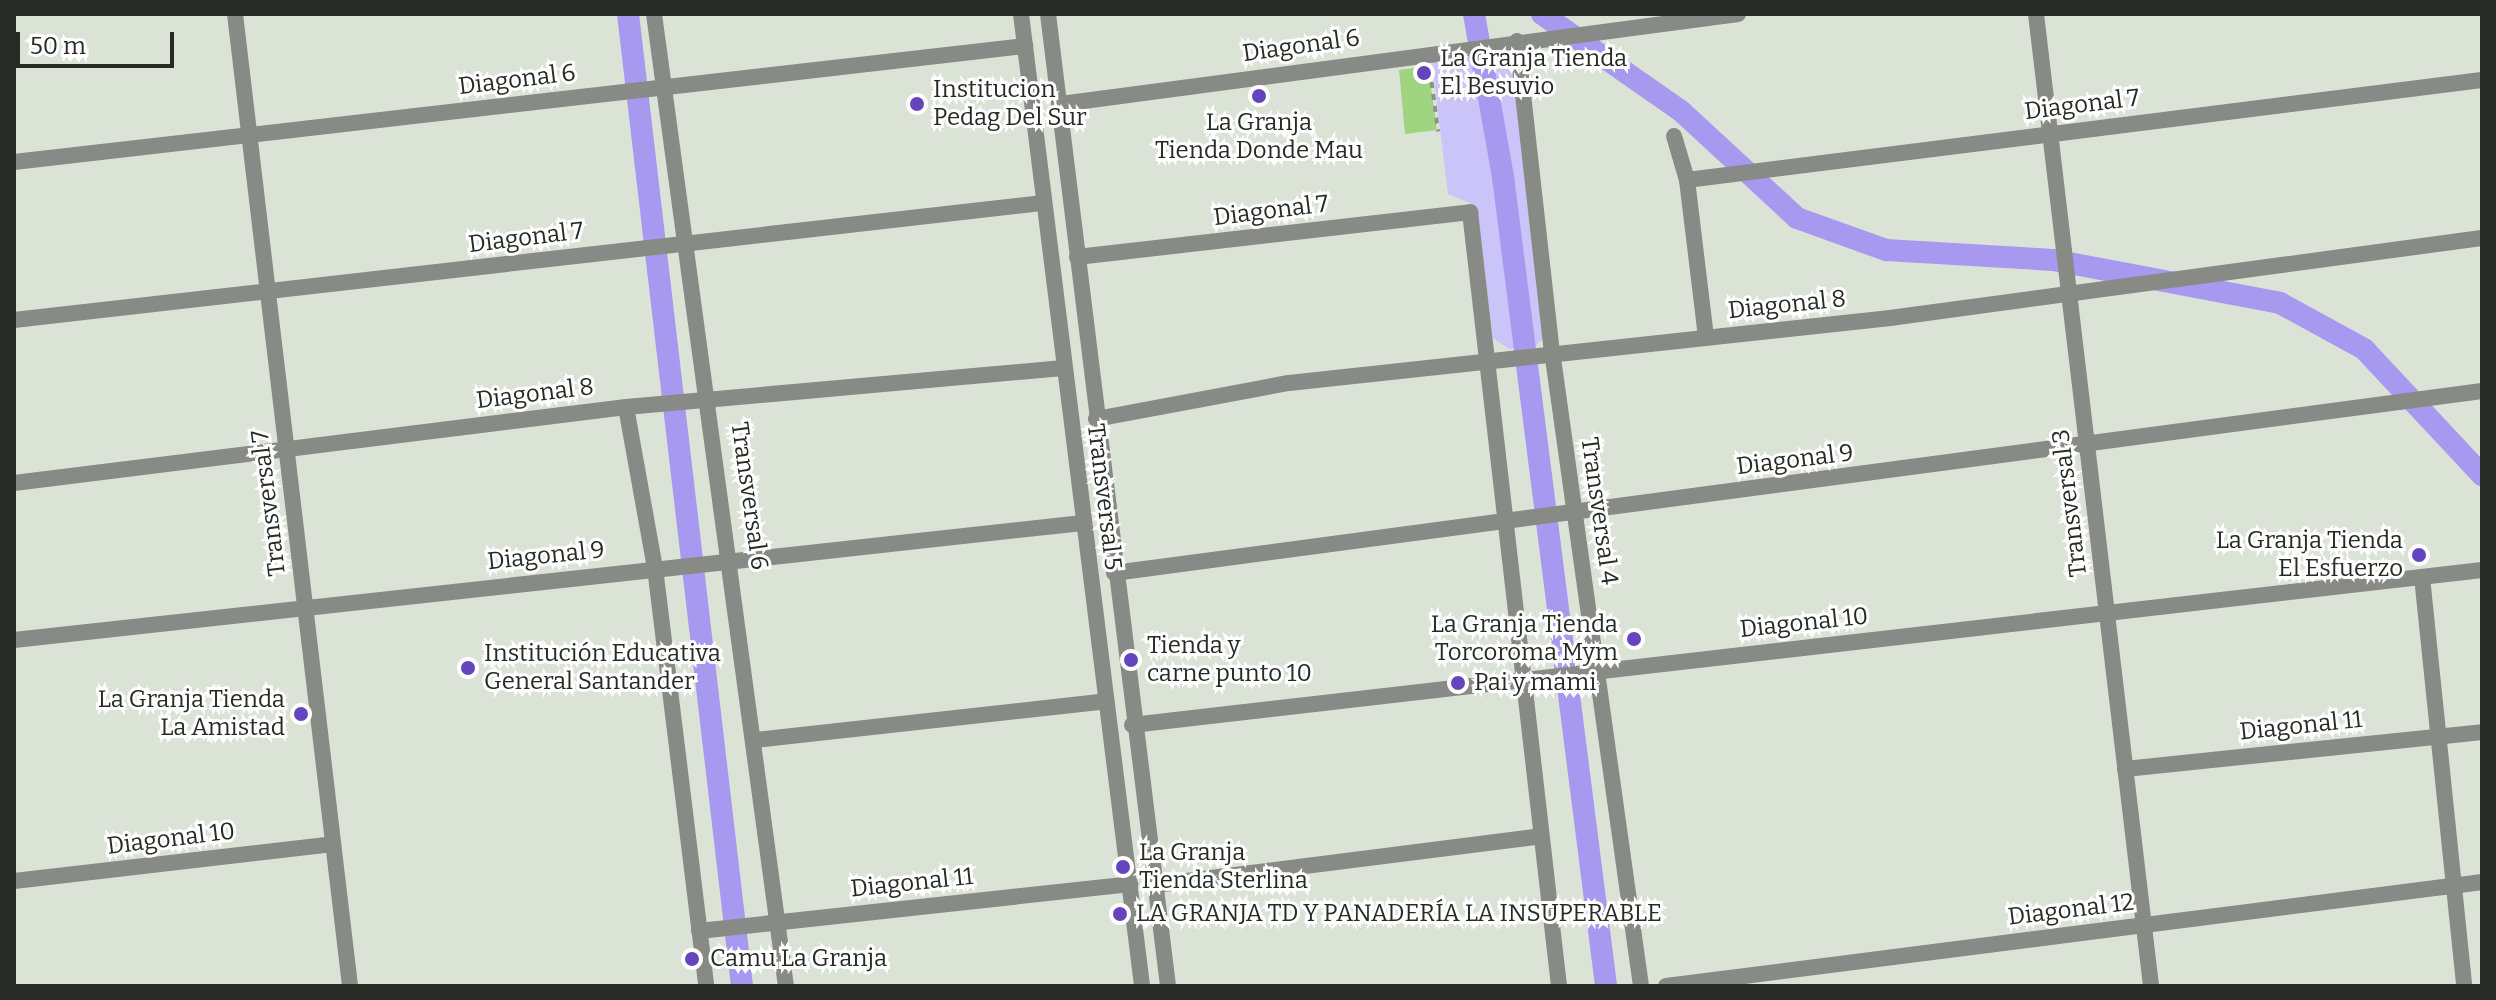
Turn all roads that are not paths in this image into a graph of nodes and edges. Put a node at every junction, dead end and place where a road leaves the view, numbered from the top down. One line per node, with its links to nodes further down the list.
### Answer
1 (235, 14): 13 (street, Transversal 7)
2 (654, 14): 10 (street, Transversal 6)
3 (1021, 14): 8 (street, Transversal 5)
4 (1048, 14): 11 (street, Transversal 5)
5 (1738, 14): 7 (street, Diagonal 6)
6 (2036, 14): 12 (street, Transversal 3)
7 (1517, 41): 11 (street, Diagonal 6); 25 (street, Transversal 4)
8 (1025, 46): 10 (street, Diagonal 6); 17 (street, Transversal 5)
9 (2482, 80): 12 (street, Diagonal 7)
10 (651, 89): 13 (street, Diagonal 6); 19 (street, Transversal 6)
11 (1061, 104): 20 (street, Transversal 5)
12 (2049, 134): 16 (street, Diagonal 7); 22 (street, Transversal 3)
13 (250, 135): 15 (street, Diagonal 6); 21 (street, Transversal 7)
14 (1674, 136): 16 (street)
15 (14, 162)
16 (1687, 180): 24 (street)
17 (1043, 203): 19 (street, Diagonal 7); 27 (street, Transversal 5)
18 (2482, 238): 22 (street, Diagonal 8)
19 (676, 245): 21 (street, Diagonal 7); 29 (street, Transversal 6)
20 (1077, 257): 26 (street, Diagonal 7); 31 (street, Transversal 5)
21 (268, 293): 23 (street, Diagonal 7); 33 (street, Transversal 7)
22 (2069, 295): 24 (street, Diagonal 8); 32 (street, Transversal 3)
23 (14, 320)
24 (1706, 338): 25 (street, Diagonal 8)
25 (1544, 352): 26 (street, Diagonal 8); 35 (street, Transversal 4)
26 (1492, 359): 31 (street, Diagonal 8); 36 (street)
27 (1063, 368): 29 (street, Diagonal 8); 37 (street, Transversal 5)
28 (2475, 392): 32 (street, Diagonal 9)
29 (712, 404): 30 (street, Diagonal 8); 38 (street, Transversal 6)
30 (626, 407): 33 (street, Diagonal 8); 39 (street)
31 (1096, 419): 41 (street, Transversal 5)
32 (2087, 447): 35 (street, Diagonal 9); 44 (street, Transversal 3)
33 (287, 449): 34 (street, Diagonal 8); 43 (street, Transversal 7)
34 (14, 483)
35 (1569, 514): 36 (street, Diagonal 9); 46 (street, Transversal 4)
36 (1504, 522): 41 (street, Diagonal 9); 47 (street)
37 (1083, 523): 38 (street, Diagonal 9); 48 (street, Transversal 5)
38 (728, 560): 39 (street, Diagonal 9); 52 (street, Transversal 6)
39 (655, 568): 43 (street, Diagonal 9); 63 (street)
40 (2482, 570): 42 (street, Diagonal 10)
41 (1114, 573): 49 (street, Transversal 5)
42 (2422, 577): 44 (street, Diagonal 10); 51 (street)
43 (305, 606): 45 (street, Diagonal 9); 55 (street, Transversal 7)
44 (2107, 613): 46 (street, Diagonal 10); 53 (street, Transversal 3)
45 (14, 640)
46 (1589, 672): 47 (street, Diagonal 10); 70 (street, Transversal 4)
47 (1530, 679): 49 (street, Diagonal 10); 54 (street)
48 (1106, 701): 52 (street); 58 (street, Transversal 5)
49 (1132, 725): 59 (street, Transversal 5)
50 (2482, 732): 51 (street, Diagonal 11)
51 (2437, 735): 53 (street, Diagonal 11); 60 (street)
52 (755, 740): 61 (street, Transversal 6)
53 (2125, 769): 62 (street, Transversal 3)
54 (1541, 836): 59 (street); 69 (street)
55 (333, 844): 56 (street, Diagonal 10); 64 (street, Transversal 7)
56 (14, 881)
57 (2482, 882): 60 (street, Diagonal 12)
58 (1130, 884): 61 (street, Diagonal 11); 67 (street, Transversal 5)
59 (1155, 885): 68 (street, Transversal 5)
60 (2452, 886): 62 (street, Diagonal 12); 73 (street)
61 (778, 921): 63 (street, Diagonal 11); 66 (street, Transversal 6)
62 (2144, 925): 71 (street, Diagonal 12); 72 (street, Transversal 3)
63 (699, 931): 65 (street)
64 (350, 986)
65 (706, 986)
66 (786, 986)
67 (1142, 986)
68 (1168, 986)
69 (1559, 986)
70 (1641, 986)
71 (1666, 986)
72 (2151, 986)
73 (2464, 986)

